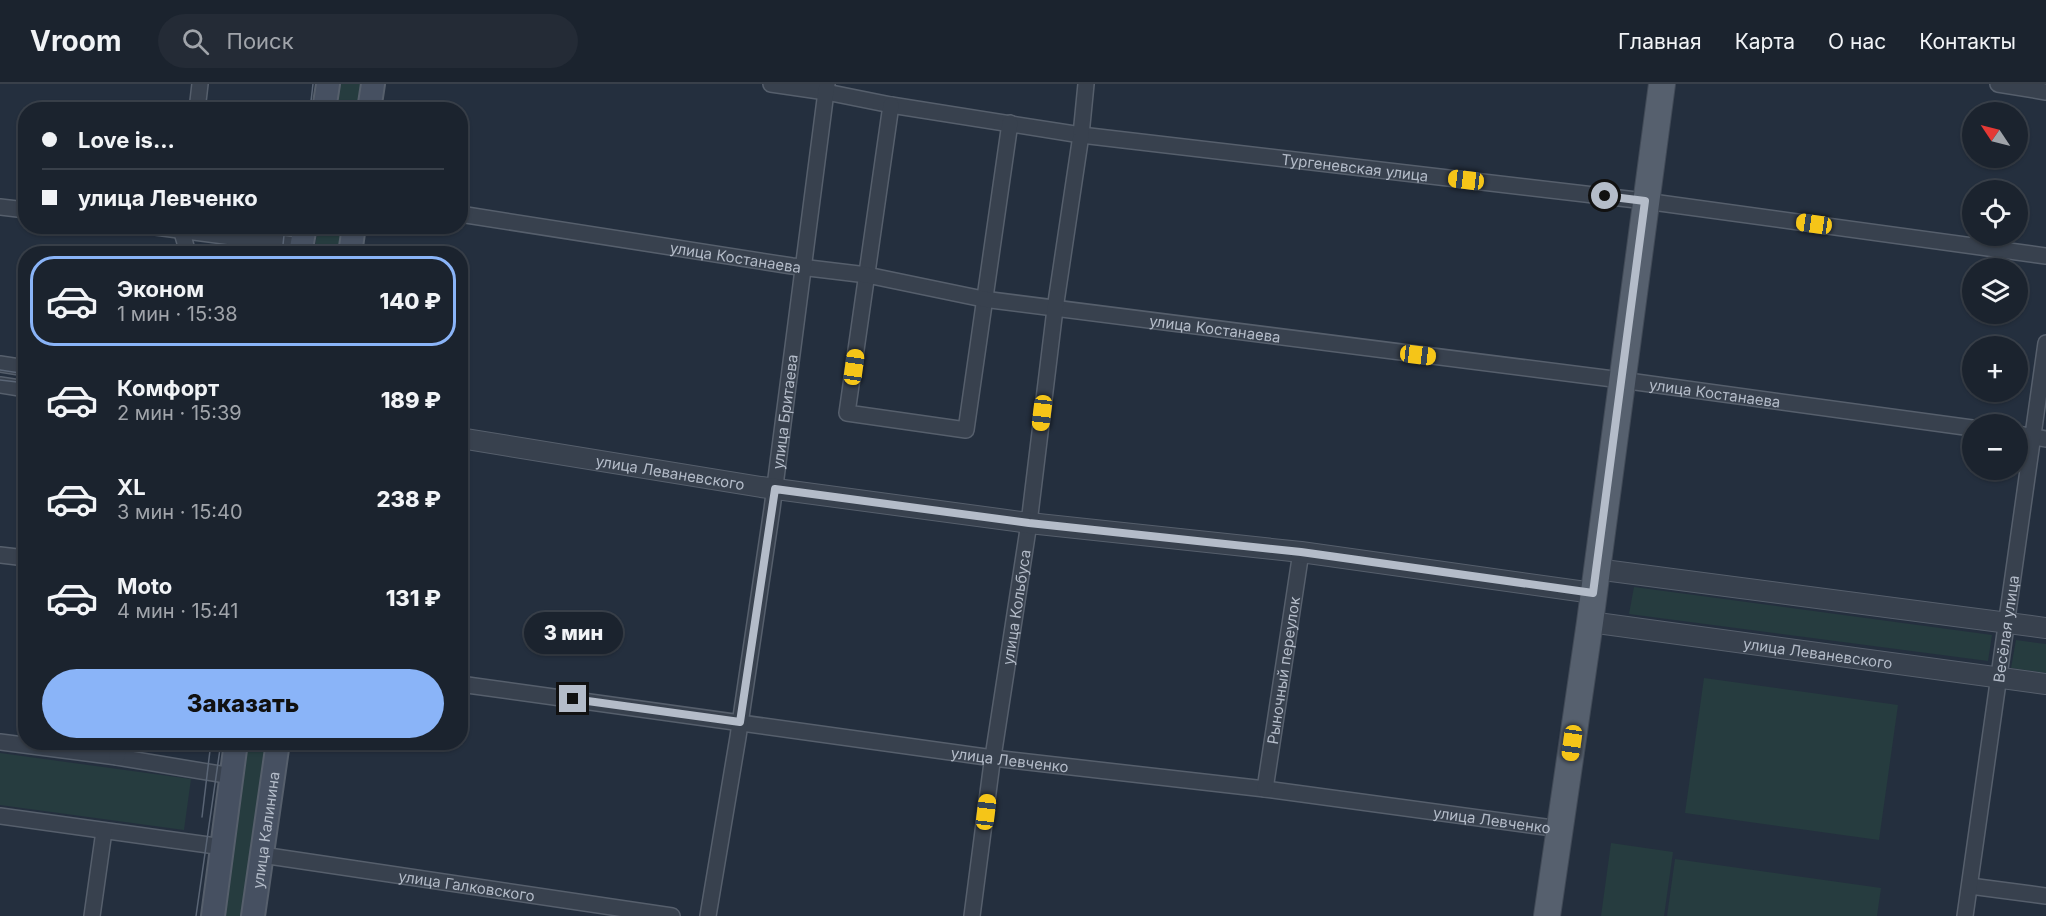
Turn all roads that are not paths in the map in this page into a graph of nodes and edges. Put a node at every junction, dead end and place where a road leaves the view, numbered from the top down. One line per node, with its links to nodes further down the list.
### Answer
1 (200, 84): 10 (street)
2 (328, 84): 11 (main road)
3 (373, 84): 12 (main road)
4 (771, 84): 8 (street, Тургеневская улица)
5 (1086, 84): 15 (street, улица Кольбуса)
6 (1662, 84): 16 (main road)
7 (1998, 84): 9 (street)
8 (826, 88): 13 (street, Тургеневская улица); 23 (street, улица Бритаева)
9 (2046, 92)
10 (198, 102)
11 (325, 102)
12 (370, 102)
13 (891, 105): 14 (street, Тургеневская улица); 24 (street)
14 (1010, 123): 15 (street, Тургеневская улица); 25 (street)
15 (1081, 135): 16 (street, Тургеневская улица); 26 (street, улица Кольбуса)
16 (1645, 201): 22 (street, Тургеневская улица); 30 (main road)
17 (0, 207): 18 (street)
18 (18, 209)
19 (468, 215): 23 (street, улица Костанаева)
20 (228, 234): 21 (street)
21 (302, 242)
22 (2046, 256)
23 (802, 267): 24 (street, улица Костанаева); 36 (street, улица Бритаева)
24 (867, 275): 25 (street, улица Костанаева); 25 (street)
25 (983, 299): 26 (street, улица Костанаева)
26 (1055, 309): 30 (street, улица Костанаева); 37 (street, улица Кольбуса)
27 (2046, 343): 34 (street, Весёлая улица)
28 (0, 364): 29 (street)
29 (18, 367)
30 (1621, 380): 33 (street, улица Костанаева); 41 (main road)
31 (0, 385): 32 (street)
32 (18, 388)
33 (1962, 427)
34 (2032, 437): 43 (street, Весёлая улица)
35 (468, 439): 36 (street, улица Леваневского)
36 (775, 489): 37 (street, улица Леваневского); 48 (street, улица Бритаева)
37 (1029, 523): 38 (street, улица Леваневского); 54 (street, улица Кольбуса)
38 (1301, 552): 41 (street, улица Леваневского); 56 (street, Рыночный переулок)
39 (0, 555): 40 (street)
40 (18, 557)
41 (1595, 581): 42 (main road); 43 (street, улица Леваневского)
42 (1590, 622): 45 (street, улица Леваневского); 58 (main road)
43 (2008, 623): 44 (street, улица Леваневского); 45 (street, Весёлая улица)
44 (2046, 628)
45 (2000, 678): 46 (street, улица Леваневского); 62 (street, Весёлая улица)
46 (2046, 684)
47 (468, 685): 48 (street, улица Левченко)
48 (740, 722): 54 (street, улица Левченко); 68 (street, улица Бритаева)
49 (0, 742): 50 (street)
50 (18, 743)
51 (118, 750): 55 (street)
52 (235, 750): 55 (main road)
53 (277, 750): 61 (main road, улица Калинина)
54 (993, 758): 56 (street, улица Левченко); 69 (street, улица Кольбуса)
55 (232, 776): 60 (main road)
56 (1265, 789): 58 (street, улица Левченко)
57 (0, 816): 59 (street)
58 (1560, 829): 70 (main road)
59 (104, 831): 60 (street); 64 (street)
60 (223, 847): 65 (main road)
61 (262, 855): 66 (main road, улица Калинина); 67 (street, улица Галковского)
62 (1970, 886): 63 (street); 71 (street, Весёлая улица)
63 (2046, 896)
64 (92, 916)
65 (213, 916)
66 (253, 916)
67 (672, 916)
68 (708, 916)
69 (972, 916)
70 (1547, 916)
71 (1965, 916)

